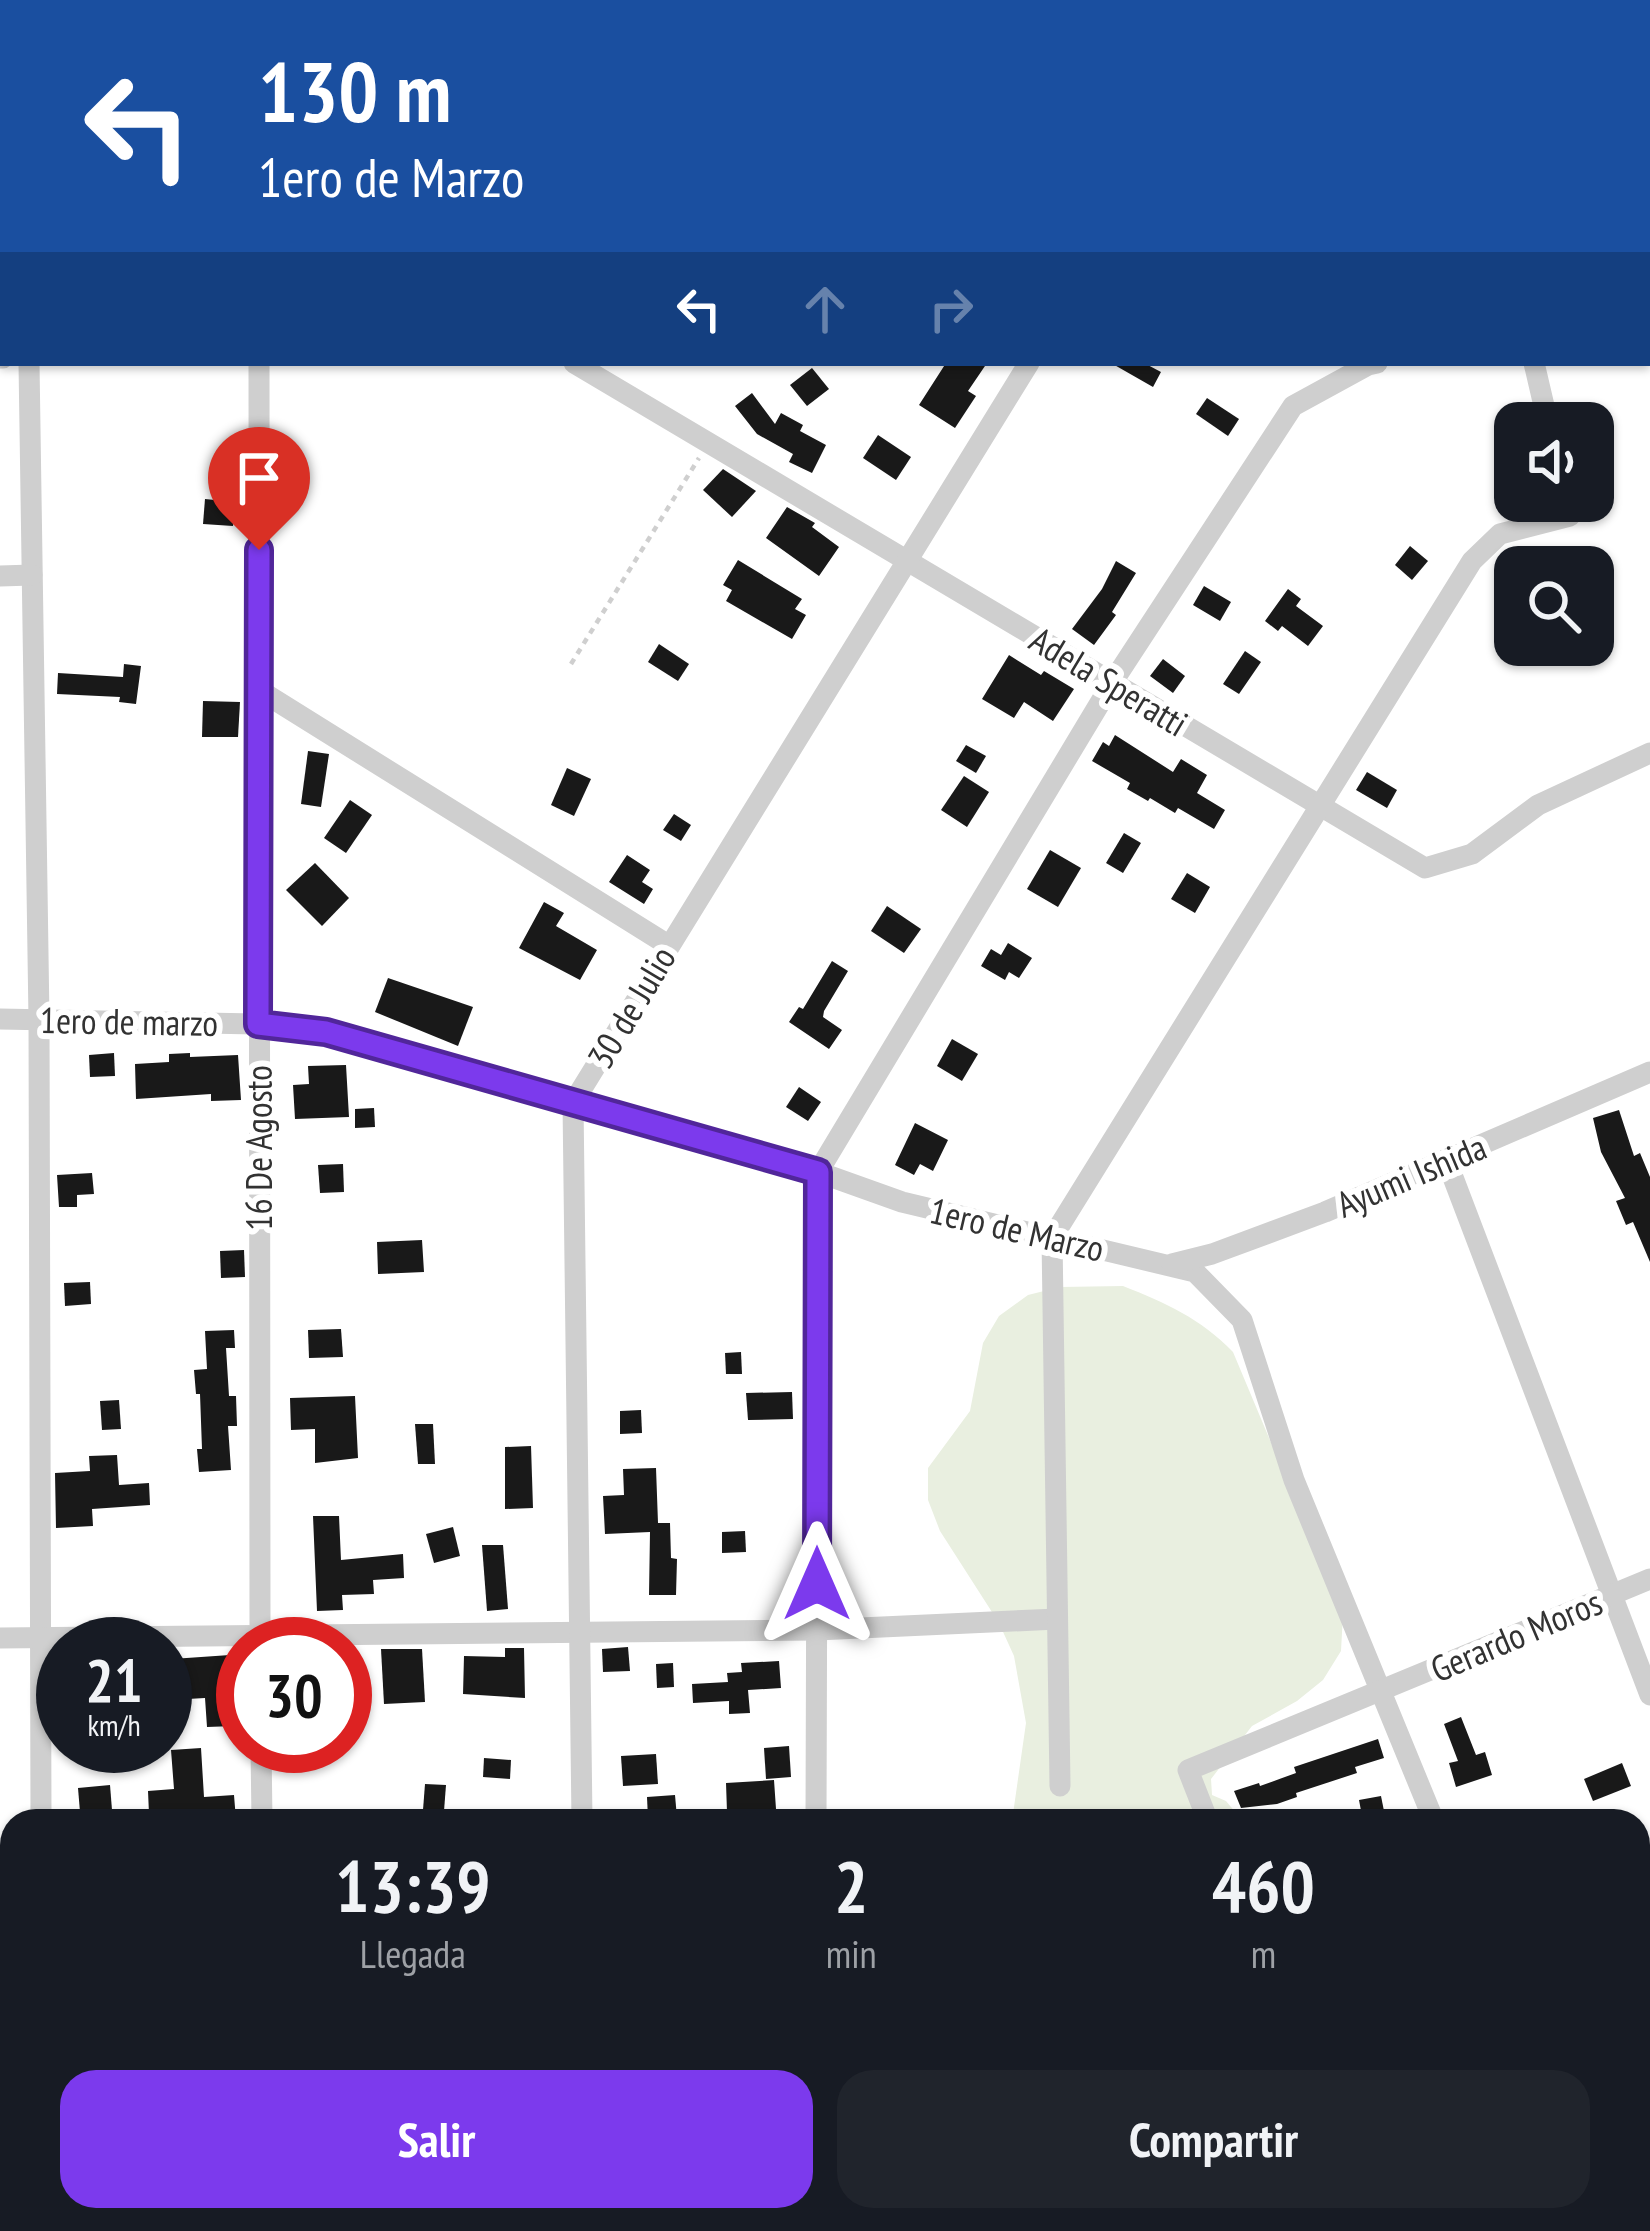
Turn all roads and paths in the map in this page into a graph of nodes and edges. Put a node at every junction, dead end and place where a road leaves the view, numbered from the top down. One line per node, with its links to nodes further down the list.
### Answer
1 (29, 366): 11 (street)
2 (259, 366): 15 (street, 16 De Agosto)
3 (579, 366): 8 (street, Adela Speratti)
4 (1027, 366): 10 (street, 30 de Julio)
5 (1363, 366): 14 (street)
6 (1535, 366): 7 (street)
7 (1543, 402)
8 (708, 443): 10 (street, Adela Speratti); 13 (path)
9 (1548, 522): 17 (street)
10 (906, 561): 14 (street, Adela Speratti); 18 (street, 30 de Julio)
11 (32, 575): 12 (street); 20 (street)
12 (0, 576)
13 (571, 664)
14 (1112, 683): 17 (street, Adela Speratti); 25 (street)
15 (259, 691): 18 (street); 21 (street, 16 De Agosto)
16 (1650, 753): 17 (street, Adela Speratti)
17 (1318, 805): 26 (street)
18 (668, 945): 23 (street, 30 de Julio)
19 (0, 1018): 20 (street, 1ero de marzo)
20 (39, 1019): 21 (street, 1ero de marzo); 30 (street)
21 (258, 1024): 23 (street, 1ero de Marzo); 31 (street, 16 De Agosto)
22 (1650, 1072): 24 (street, Ayumi Ishida)
23 (573, 1103): 25 (street, 1ero de Marzo); 33 (street, 30 de Julio)
24 (1447, 1159): 27 (street, Ayumi Ishida); 29 (street)
25 (818, 1172): 26 (street, 1ero de Marzo); 34 (street)
26 (1052, 1238): 27 (street, 1ero de Marzo); 32 (street)
27 (1166, 1265): 38 (street, 1ero de Marzo)
28 (1650, 1579): 29 (street, Gerardo Moros)
29 (1610, 1596): 38 (street, Gerardo Moros); 39 (street)
30 (41, 1617)
31 (260, 1617)
32 (1058, 1619): 34 (street); 42 (street)
33 (580, 1630): 34 (street); 35 (street); 45 (street, 30 de Julio)
34 (817, 1630): 46 (street)
35 (372, 1636)
36 (0, 1638): 37 (street)
37 (36, 1638)
38 (1383, 1692): 47 (street, Gerardo Moros); 48 (street, 1ero de Marzo)
39 (1650, 1695)
40 (41, 1773): 43 (street)
41 (261, 1773): 44 (street)
42 (1060, 1786)
43 (41, 1809)
44 (262, 1809)
45 (582, 1809)
46 (816, 1809)
47 (1203, 1809)
48 (1429, 1809)

